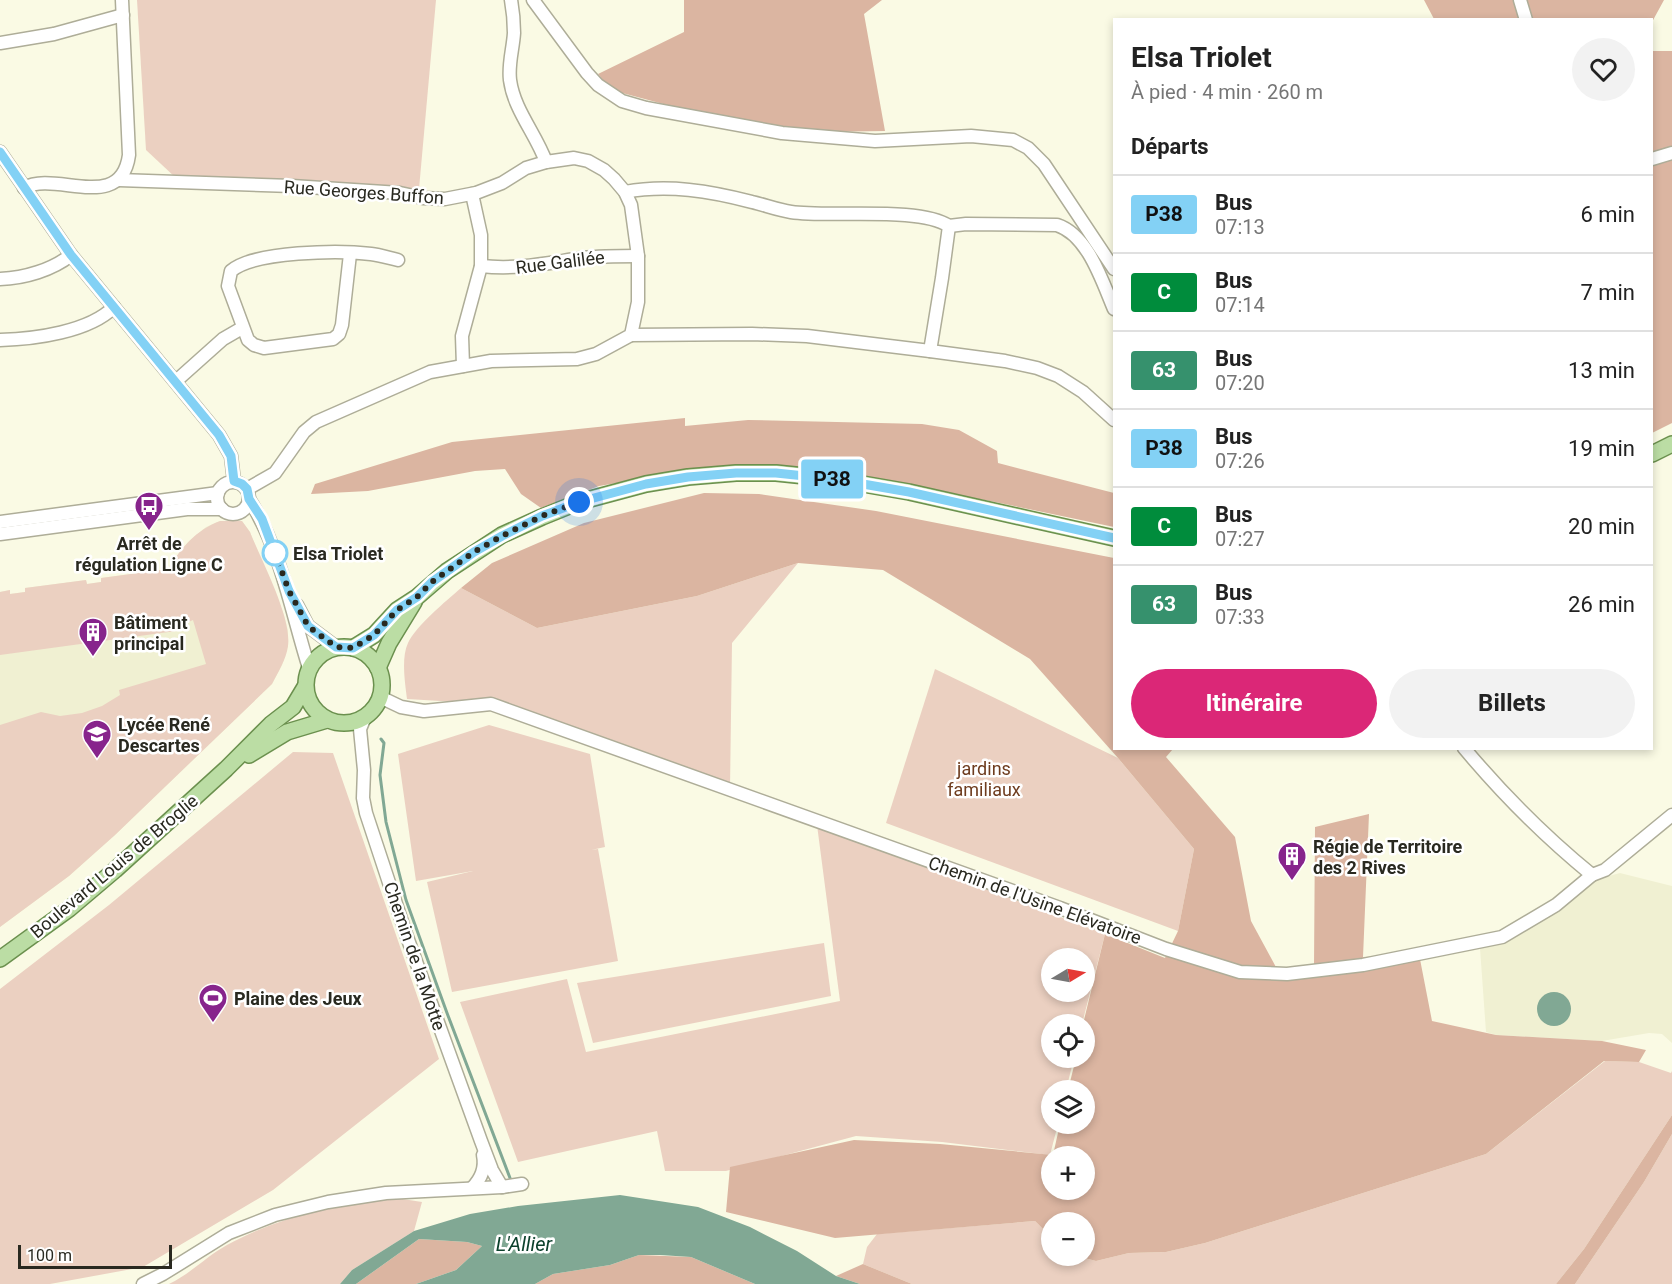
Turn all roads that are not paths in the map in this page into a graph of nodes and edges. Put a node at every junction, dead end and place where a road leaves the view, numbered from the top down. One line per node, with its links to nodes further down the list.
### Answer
1 (122, 0): 5 (street)
2 (511, 0): 11 (street)
3 (532, 0): 22 (street)
4 (1520, 0): 6 (street)
5 (123, 15): 7 (street); 12 (street)
6 (1525, 18)
7 (0, 43)
8 (0, 152): 13 (street)
9 (1672, 153): 10 (street)
10 (1653, 159)
11 (546, 162): 14 (street, Rue Georges Buffon); 15 (street, Rue Georges Buffon)
12 (119, 180): 13 (street, Rue Georges Buffon); 15 (street, Rue Georges Buffon)
13 (24, 188): 18 (street)
14 (626, 192): 16 (street); 19 (street)
15 (472, 195): 21 (street)
16 (948, 226): 24 (street); 29 (street)
17 (350, 254): 20 (street); 26 (street); 26 (street)
18 (71, 255): 23 (street); 25 (street)
19 (638, 256): 21 (street, Rue Galilée); 27 (street)
20 (398, 260)
21 (481, 266): 30 (street)
22 (1113, 268)
23 (0, 279)
24 (1113, 306)
25 (114, 307): 28 (street); 31 (street)
26 (242, 328): 31 (street)
27 (632, 335): 29 (street); 30 (street)
28 (0, 340)
29 (930, 351): 32 (street)
30 (464, 366): 37 (street)
31 (176, 381): 35 (street)
32 (1113, 419)
33 (1672, 444): 34 (main road)
34 (1653, 454)
35 (234, 481): 36 (street); 37 (street)
36 (218, 493): 38 (street); 40 (street)
37 (248, 494): 39 (street); 41 (street)
38 (222, 509): 39 (street); 42 (street)
39 (241, 512): 41 (street)
40 (0, 522)
41 (266, 532): 44 (street)
42 (0, 534)
43 (1113, 538): 45 (main road)
44 (289, 591): 46 (street); 48 (street)
45 (417, 597): 47 (main road); 49 (main road)
46 (336, 647): 47 (main road); 48 (main road)
47 (353, 648): 49 (main road)
48 (309, 668): 50 (main road)
49 (378, 668): 51 (main road)
50 (305, 687): 53 (main road); 55 (main road, Boulevard Louis de Broglie)
51 (380, 698): 52 (main road); 57 (street, Chemin de l'Usine Elévatoire)
52 (365, 717): 53 (main road); 59 (street, Chemin de la Motte)
53 (327, 720): 55 (main road, Boulevard Louis de Broglie)
54 (1466, 750): 57 (street)
55 (226, 769): 58 (main road, Boulevard Louis de Broglie)
56 (1672, 815): 57 (street, Chemin de l'Usine Elévatoire)
57 (1592, 875)
58 (0, 960)
59 (481, 1140): 61 (street); 62 (street, Chemin de la Motte)
60 (522, 1184): 62 (street)
61 (472, 1188): 62 (street); 63 (street)
62 (502, 1188)
63 (143, 1284)

